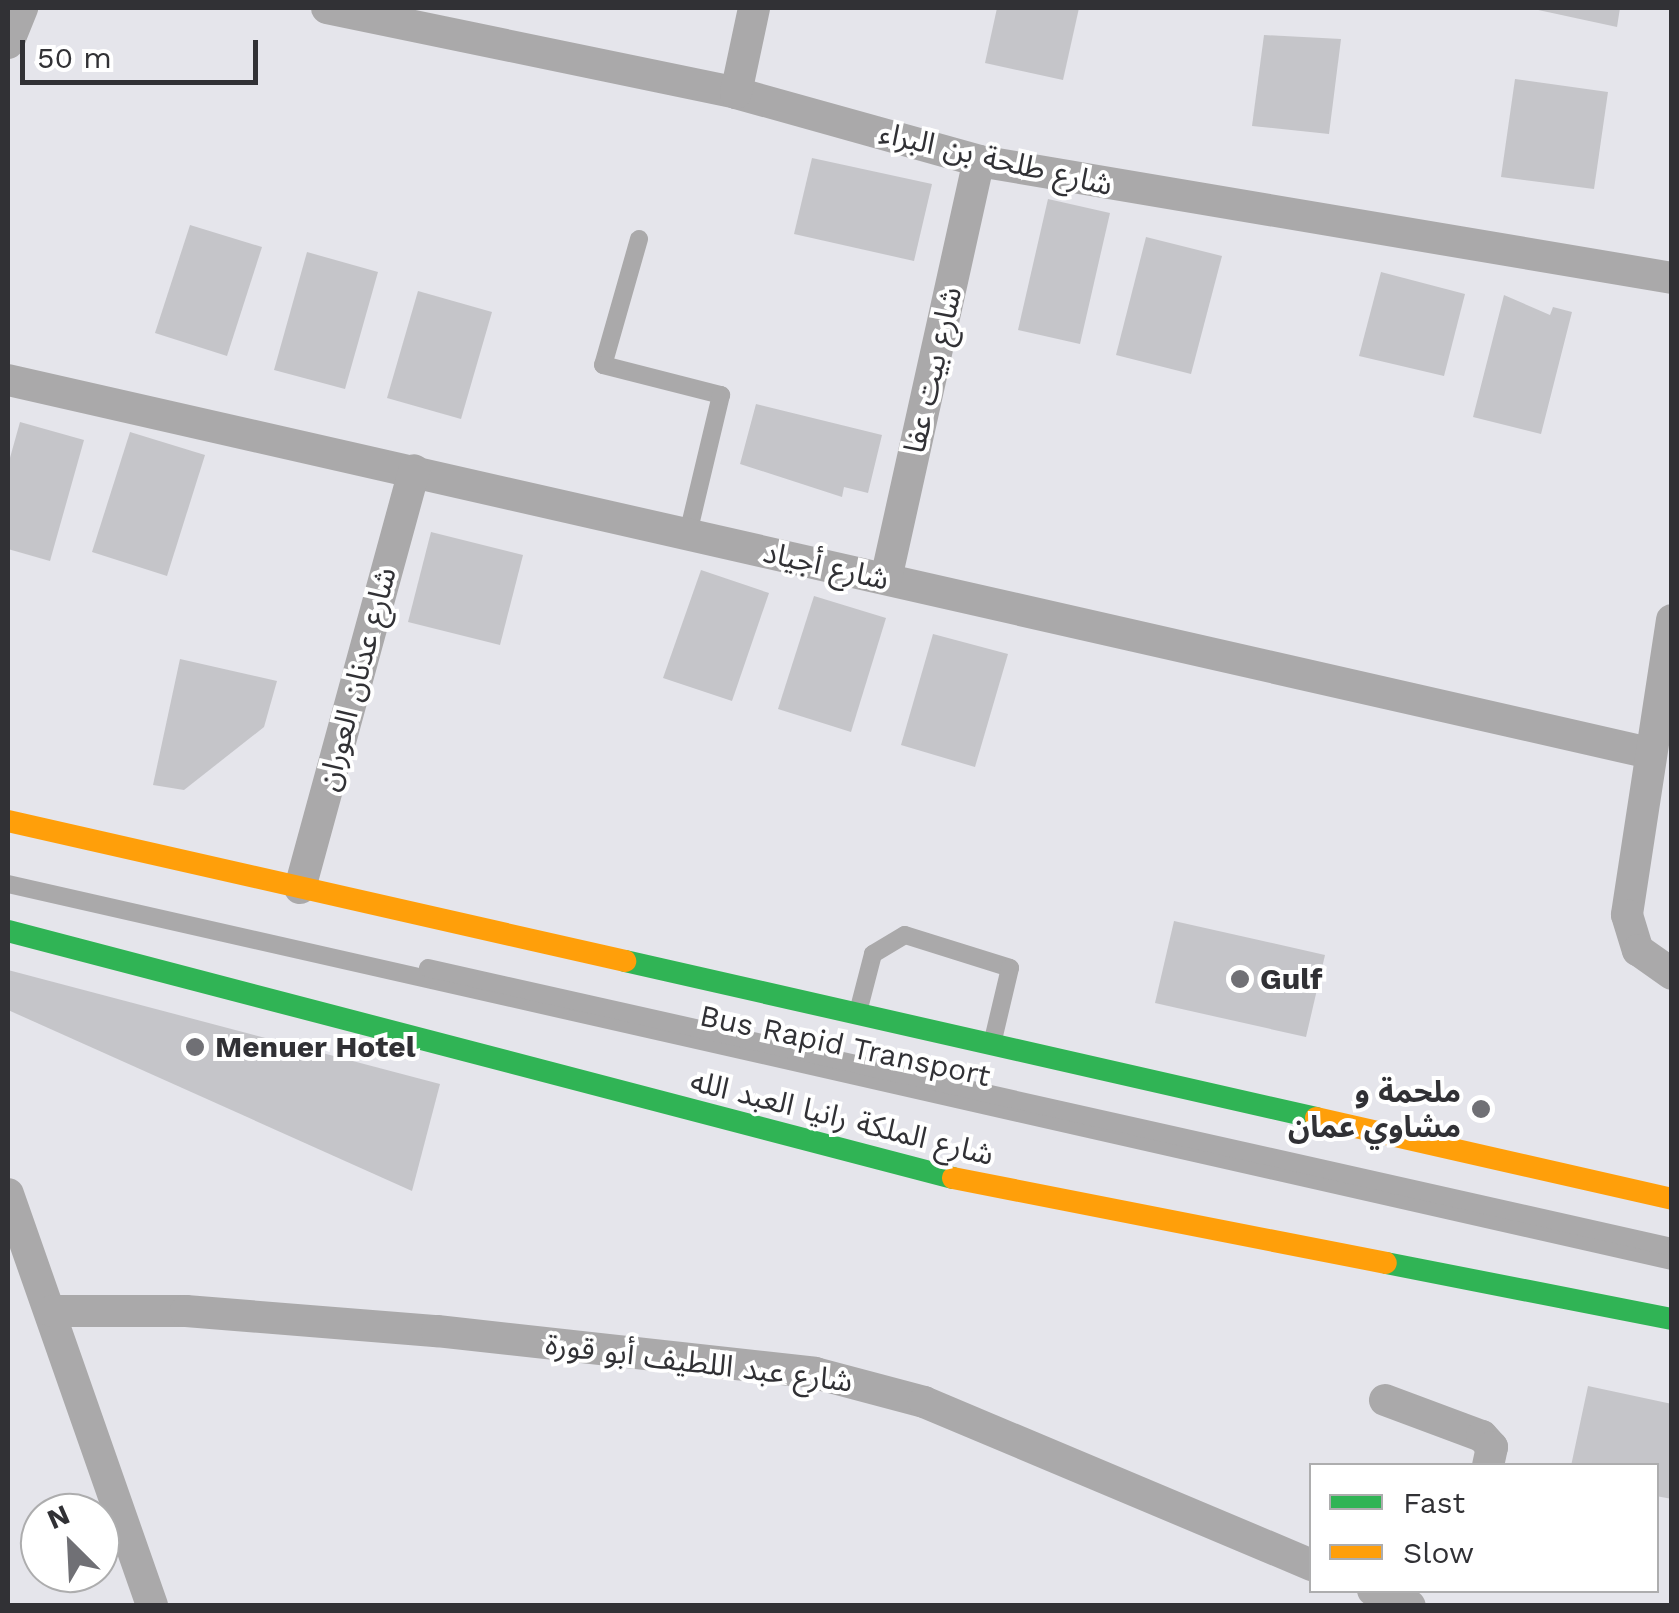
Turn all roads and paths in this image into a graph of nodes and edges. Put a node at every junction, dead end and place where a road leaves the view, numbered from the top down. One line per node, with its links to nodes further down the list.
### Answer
1 (22, 8): 4 (street)
2 (327, 8): 5 (street, شارع طلحة بن البراء)
3 (754, 8): 5 (street)
4 (8, 43)
5 (736, 93): 6 (street, شارع طلحة بن البراء)
6 (979, 162): 8 (street, شارع طلحة بن البراء); 12 (street, شارع بيت عفا)
7 (639, 238): 11 (lane)
8 (1672, 278)
9 (8, 380): 10 (street, شارع أجياد)
10 (414, 470): 11 (street, شارع أجياد); 18 (street, شارع عدنان العوران)
11 (688, 534): 12 (street, شارع أجياد)
12 (886, 579): 14 (street, شارع أجياد)
13 (1672, 620): 14 (street)
14 (1645, 752): 20 (street)
15 (8, 821): 18 (main road)
16 (8, 872): 25 (lane, Bus Rapid Transport)
17 (8, 884): 26 (lane, Bus Rapid Transport)
18 (300, 888): 21 (main road)
19 (8, 931): 28 (main road, شارع الملكة رانيا العبد الله)
20 (1672, 974)
21 (858, 1015): 22 (main road); 22 (lane)
22 (992, 1046): 24 (main road)
23 (8, 1194): 27 (street)
24 (1672, 1199)
25 (1672, 1247)
26 (1672, 1261)
27 (52, 1311): 31 (street, شارع عبد اللطيف أبو قورة); 34 (street)
28 (1672, 1319)
29 (1385, 1400): 30 (street)
30 (1489, 1463)
31 (1309, 1564)
32 (1381, 1593): 33 (street)
33 (1408, 1605)
34 (152, 1606)

